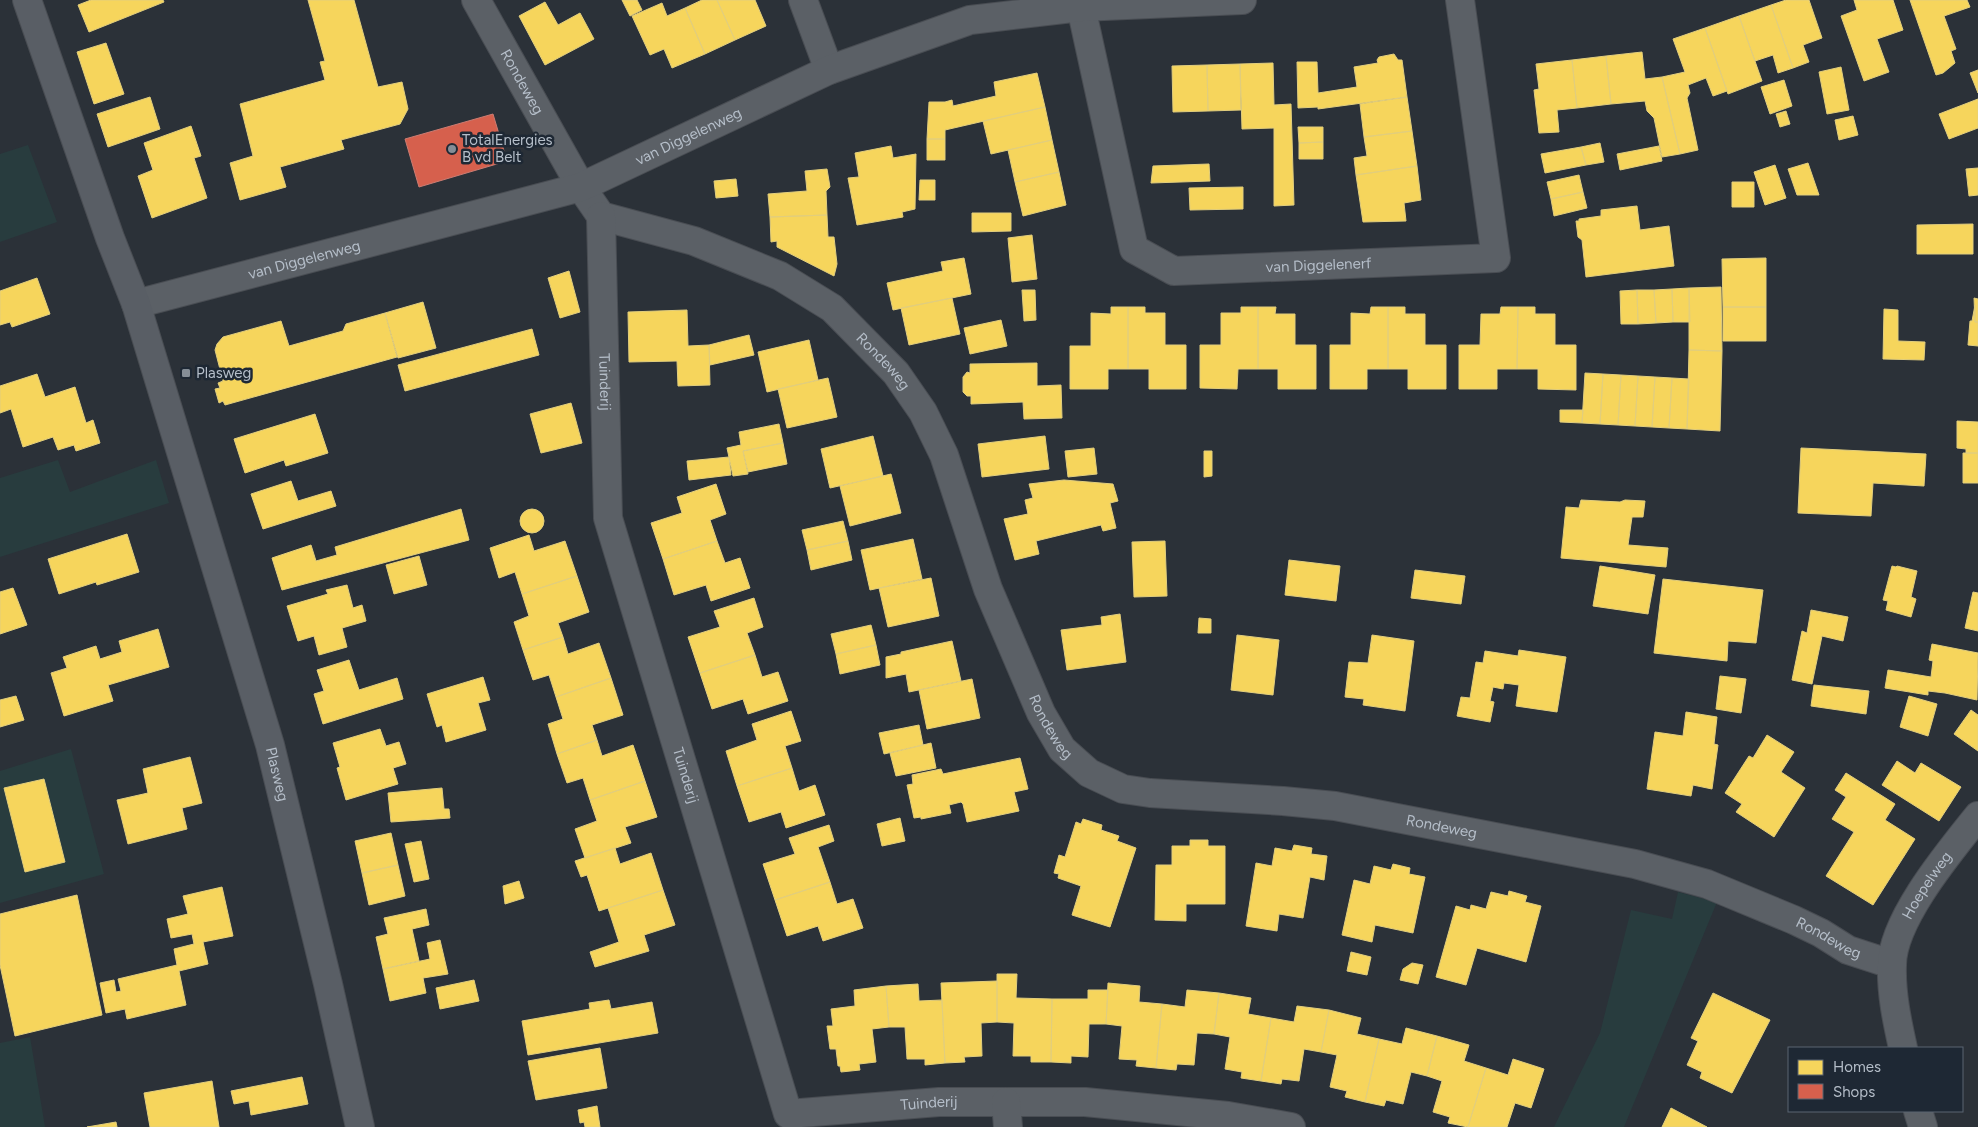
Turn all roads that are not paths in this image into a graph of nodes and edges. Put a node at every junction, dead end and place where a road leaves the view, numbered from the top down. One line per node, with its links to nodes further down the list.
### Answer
1 (27, 0): 11 (street, Plasweg)
2 (476, 0): 9 (street, Rondeweg)
3 (802, 0): 8 (street)
4 (1242, 0): 6 (street, van Diggelenweg)
5 (1460, 0): 7 (street, van Diggelenerf)
6 (1121, 2): 7 (street, van Diggelenweg)
7 (1081, 7): 8 (street, van Diggelenweg)
8 (830, 70): 9 (street, van Diggelenweg)
9 (581, 187): 10 (street, Rondeweg); 11 (street, van Diggelenweg)
10 (601, 216): 13 (street, Rondeweg); 16 (street, Tuinderij)
11 (136, 304): 18 (street, Plasweg)
12 (1978, 816): 13 (street, Hoepelweg)
13 (1892, 964): 14 (street)
14 (1903, 1047)
15 (1918, 1112): 20 (street)
16 (1007, 1114): 17 (street, Tuinderij)
17 (1149, 1117): 19 (street, Tuinderij)
18 (360, 1127)
19 (1291, 1127)
20 (1923, 1127)

